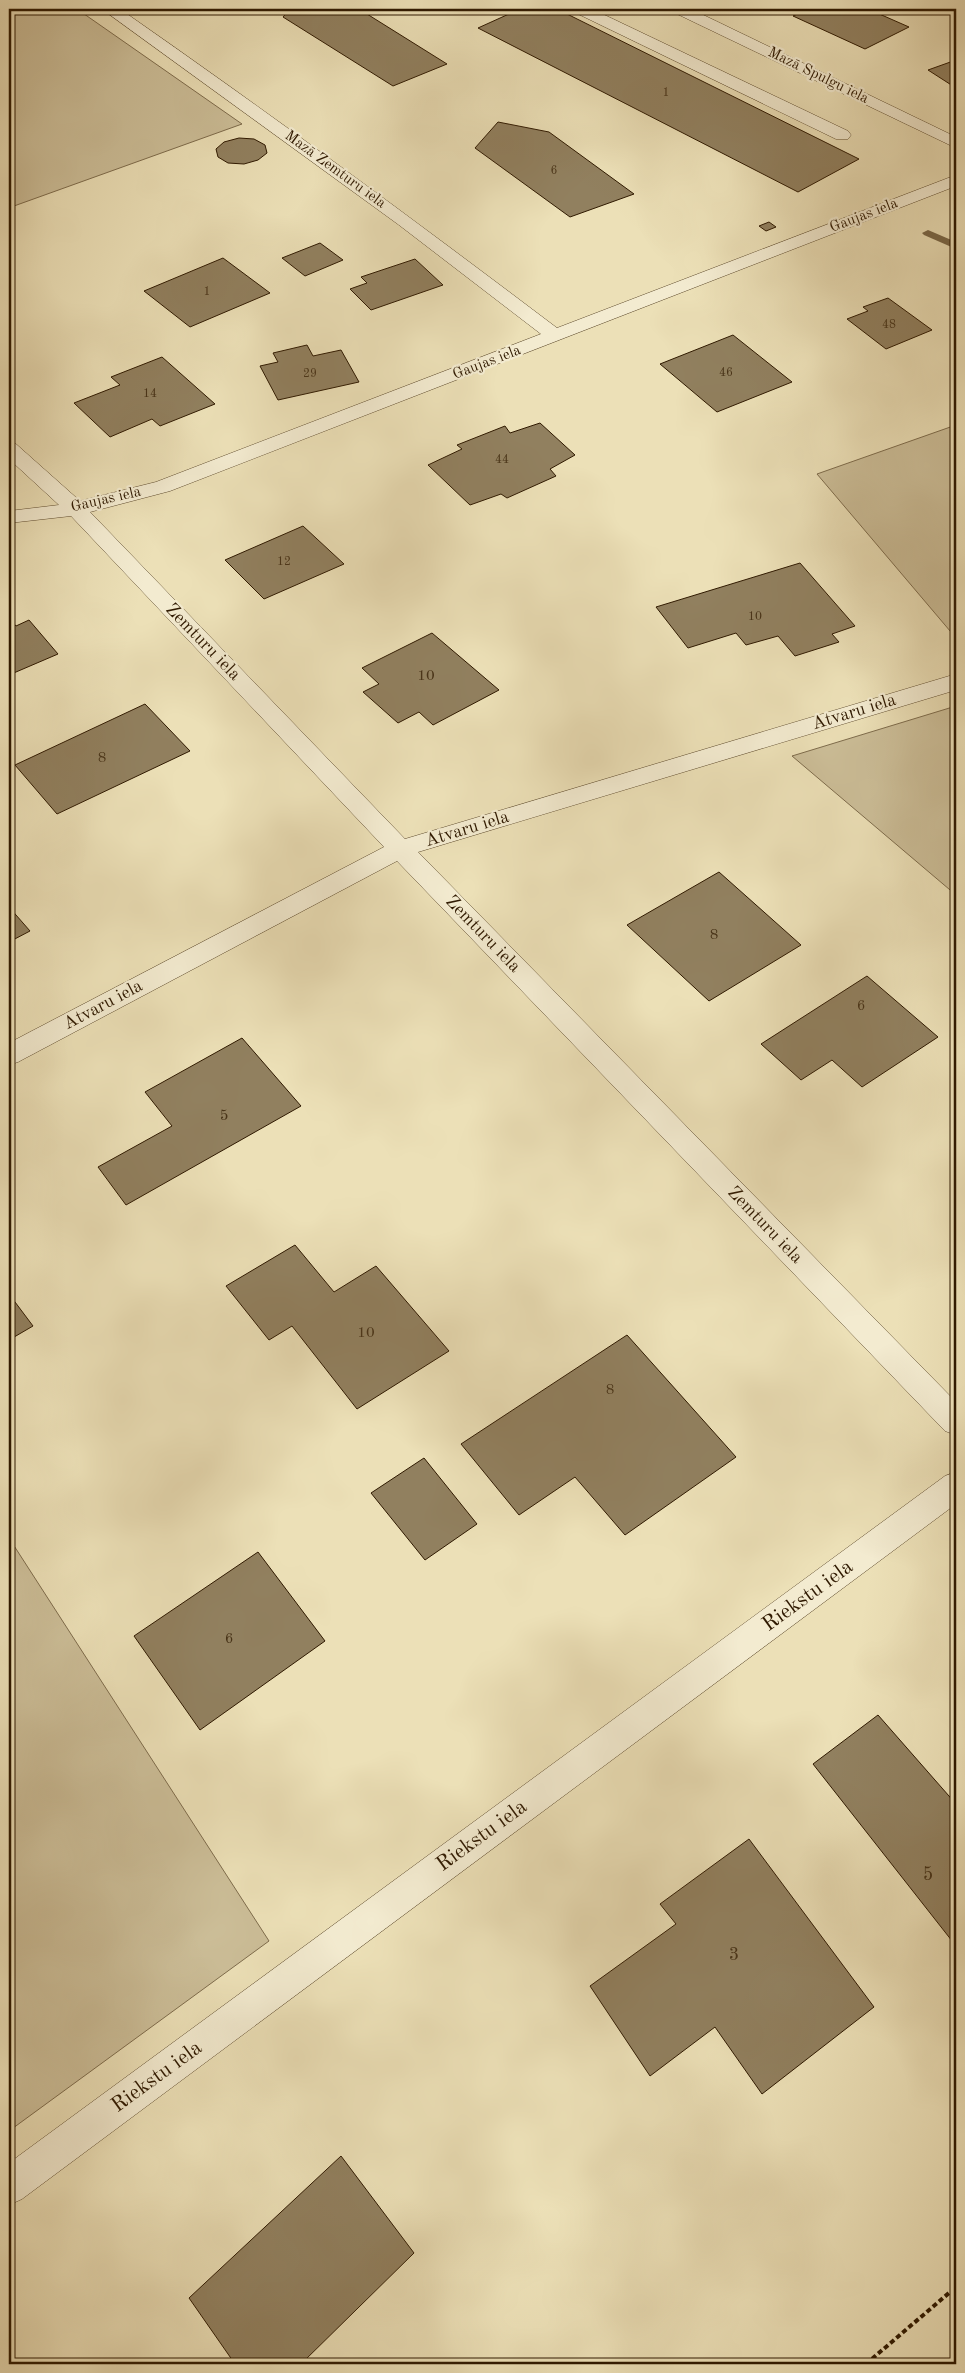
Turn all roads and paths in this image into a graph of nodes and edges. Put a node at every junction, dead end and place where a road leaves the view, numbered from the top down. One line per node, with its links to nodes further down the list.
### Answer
1 (110, 9): 7 (street, Mazā Zemturu iela)
2 (580, 9): 4 (street)
3 (679, 9): 5 (street, Mazā Spulgu iela)
4 (842, 135)
5 (956, 143)
6 (956, 180): 7 (street, Gaujas iela)
7 (556, 336): 9 (street, Gaujas iela)
8 (9, 448): 9 (street, Zemturu iela)
9 (76, 509): 10 (street, Gaujas iela); 12 (street, Zemturu iela)
10 (9, 517)
11 (956, 682): 12 (street, Atvaru iela)
12 (400, 849): 13 (street, Atvaru iela); 14 (street, Zemturu iela)
13 (9, 1055)
14 (956, 1422)
15 (956, 1486): 16 (street, Riekstu iela)
16 (9, 2186)
17 (956, 2287): 18 (path)
18 (866, 2364)

